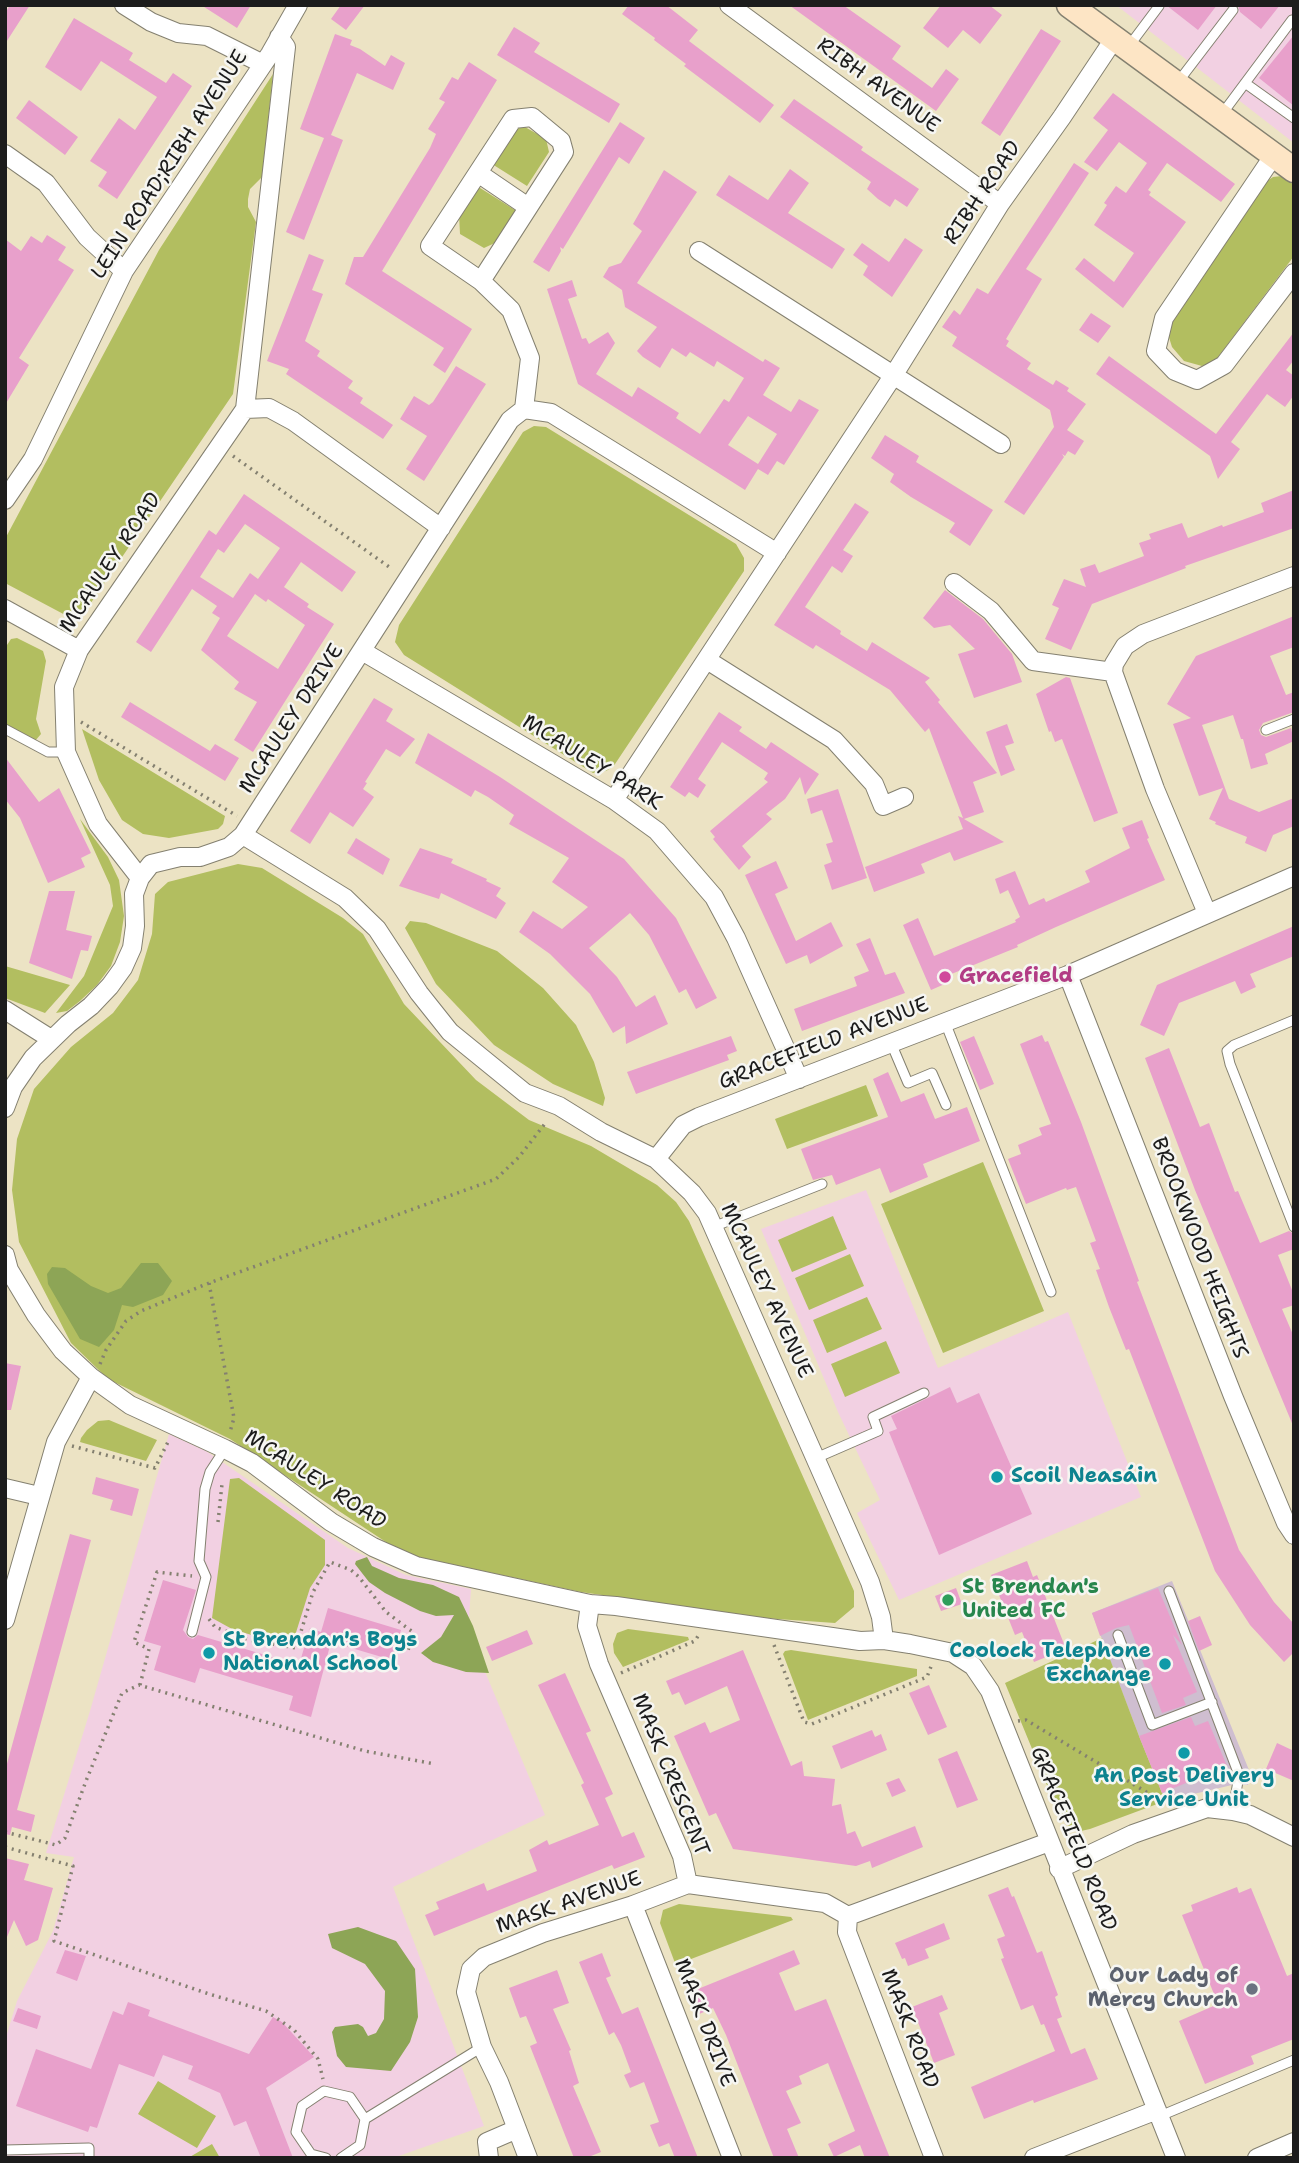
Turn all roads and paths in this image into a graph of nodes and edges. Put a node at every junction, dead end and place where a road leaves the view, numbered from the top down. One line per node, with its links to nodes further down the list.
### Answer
1 (124, 5): 10 (street)
2 (298, 5): 8 (street, LEIN ROAD;RIBH AVENUE)
3 (729, 5): 19 (street, RIBH AVENUE)
4 (1069, 5): 9 (street)
5 (1159, 6): 9 (lane)
6 (1233, 10): 12 (lane)
7 (1292, 20): 11 (lane)
8 (279, 37): 10 (street, LEIN ROAD;RIBH AVENUE); 26 (street, MCAULEY ROAD)
9 (1121, 43): 12 (street); 19 (street, RIBH ROAD)
10 (263, 64): 22 (street, LEIN ROAD;RIBH AVENUE)
11 (1245, 83): 13 (lane); 14 (lane)
12 (1177, 84): 13 (street)
13 (1221, 116): 16 (street)
14 (1294, 118)
15 (5, 153): 22 (street)
16 (1274, 155): 17 (street); 23 (street)
17 (1294, 170)
18 (478, 173): 20 (street); 20 (street); 24 (street)
19 (1000, 204): 25 (street, RIBH ROAD)
20 (528, 207): 24 (street)
21 (699, 251): 25 (street)
22 (124, 271): 30 (street, LEIN ROAD;RIBH AVENUE)
23 (1294, 274)
24 (481, 281): 27 (street)
25 (894, 376): 28 (street); 32 (street, RIBH ROAD)
26 (245, 409): 29 (street, MCAULEY ROAD); 31 (street)
27 (524, 409): 31 (street, MCAULEY DRIVE); 32 (street)
28 (1001, 444)
29 (219, 446): 34 (path); 37 (street, MCAULEY ROAD)
30 (5, 500)
31 (441, 528): 34 (street, MCAULEY DRIVE)
32 (776, 553): 39 (street, RIBH ROAD)
33 (1294, 576): 40 (street)
34 (408, 580): 38 (street, MCAULEY DRIVE)
35 (954, 583): 40 (street)
36 (5, 609): 37 (street)
37 (79, 649): 41 (street, MCAULEY ROAD)
38 (362, 651): 47 (street, MCAULEY PARK); 48 (street, MCAULEY DRIVE)
39 (707, 660): 46 (street); 47 (street, RIBH ROAD)
40 (1113, 672): 51 (street)
41 (65, 717): 45 (street, MCAULEY ROAD); 48 (path)
42 (1294, 719): 44 (lane)
43 (5, 729): 45 (lane)
44 (1266, 730)
45 (66, 752): 50 (street, MCAULEY ROAD)
46 (904, 797)
47 (614, 800): 58 (street, MCAULEY PARK)
48 (247, 830): 50 (street, MCAULEY DRIVE); 60 (street, MCAULEY AVENUE)
49 (1294, 876): 51 (street, GRACEFIELD AVENUE)
50 (140, 878): 56 (street)
51 (1207, 913): 52 (street, GRACEFIELD AVENUE)
52 (1068, 975): 55 (street, GRACEFIELD AVENUE); 79 (street, BROOKWOOD HEIGHTS)
53 (5, 1010): 56 (street)
54 (1294, 1020): 65 (lane)
55 (945, 1023): 57 (street, GRACEFIELD AVENUE); 68 (lane)
56 (51, 1039): 61 (street)
57 (891, 1043): 58 (street, GRACEFIELD AVENUE); 59 (lane)
58 (799, 1079): 62 (street, GRACEFIELD AVENUE)
59 (946, 1105)
60 (559, 1106): 62 (street, MCAULEY AVENUE); 67 (path)
61 (5, 1108)
62 (656, 1159): 64 (street, MCAULEY AVENUE)
63 (822, 1184): 64 (lane)
64 (713, 1227): 74 (street, MCAULEY AVENUE)
65 (1294, 1227)
66 (6, 1265): 69 (street, MCAULEY ROAD)
67 (209, 1283): 69 (path); 73 (path)
68 (1051, 1292)
69 (91, 1377): 71 (street, MCAULEY ROAD); 72 (street)
70 (924, 1393): 74 (lane)
71 (176, 1427): 72 (path); 73 (street, MCAULEY ROAD)
72 (56, 1442): 77 (street)
73 (226, 1449): 80 (lane); 82 (street, MCAULEY ROAD)
74 (816, 1458): 89 (street, MCAULEY AVENUE)
75 (222, 1482): 78 (path)
76 (5, 1488): 77 (street)
77 (39, 1496): 84 (street)
78 (218, 1525)
79 (1294, 1535)
80 (206, 1577): 85 (lane); 94 (path)
81 (1170, 1591): 95 (lane)
82 (590, 1604): 88 (street, MCAULEY ROAD); 93 (street, MASK CRESCENT)
83 (207, 1616): 92 (path)
84 (5, 1620)
85 (192, 1632)
86 (700, 1633): 93 (path)
87 (1118, 1635): 95 (lane)
88 (776, 1637): 89 (street, MCAULEY ROAD); 90 (path); 91 (path)
89 (884, 1640): 91 (street, GRACEFIELD ROAD)
90 (762, 1643)
91 (937, 1650): 96 (street, GRACEFIELD ROAD)
92 (407, 1653)
93 (606, 1680): 105 (street, MASK CRESCENT)
94 (140, 1685): 97 (path); 100 (path)
95 (1212, 1702): 98 (lane)
96 (1002, 1723): 99 (path); 102 (street, GRACEFIELD ROAD)
97 (435, 1764)
98 (1233, 1811): 99 (street); 101 (street)
99 (1171, 1819): 104 (street)
100 (5, 1832)
101 (1294, 1837)
102 (1049, 1842): 104 (street, GRACEFIELD ROAD); 107 (street)
103 (5, 1847): 110 (path)
104 (1059, 1869): 111 (street, GRACEFIELD ROAD)
105 (688, 1884): 106 (street, MASK AVENUE); 107 (street, MASK CRESCENT)
106 (633, 1905): 108 (street, MASK AVENUE); 121 (street, MASK DRIVE)
107 (848, 1916): 122 (street, MASK ROAD)
108 (482, 2047): 112 (lane); 113 (street, MASK AVENUE)
109 (1294, 2060): 111 (lane)
110 (326, 2091): 112 (lane); 117 (lane)
111 (1158, 2113): 123 (street); 124 (street, GRACEFIELD ROAD)
112 (365, 2119): 118 (lane)
113 (517, 2129): 119 (street); 120 (street, MASK AVENUE)
114 (1294, 2142): 125 (street)
115 (5, 2150): 116 (lane)
116 (89, 2158)
117 (326, 2158)
118 (341, 2158)
119 (489, 2158)
120 (528, 2158)
121 (732, 2158)
122 (934, 2158)
123 (1034, 2158)
124 (1176, 2158)
125 (1257, 2158)

